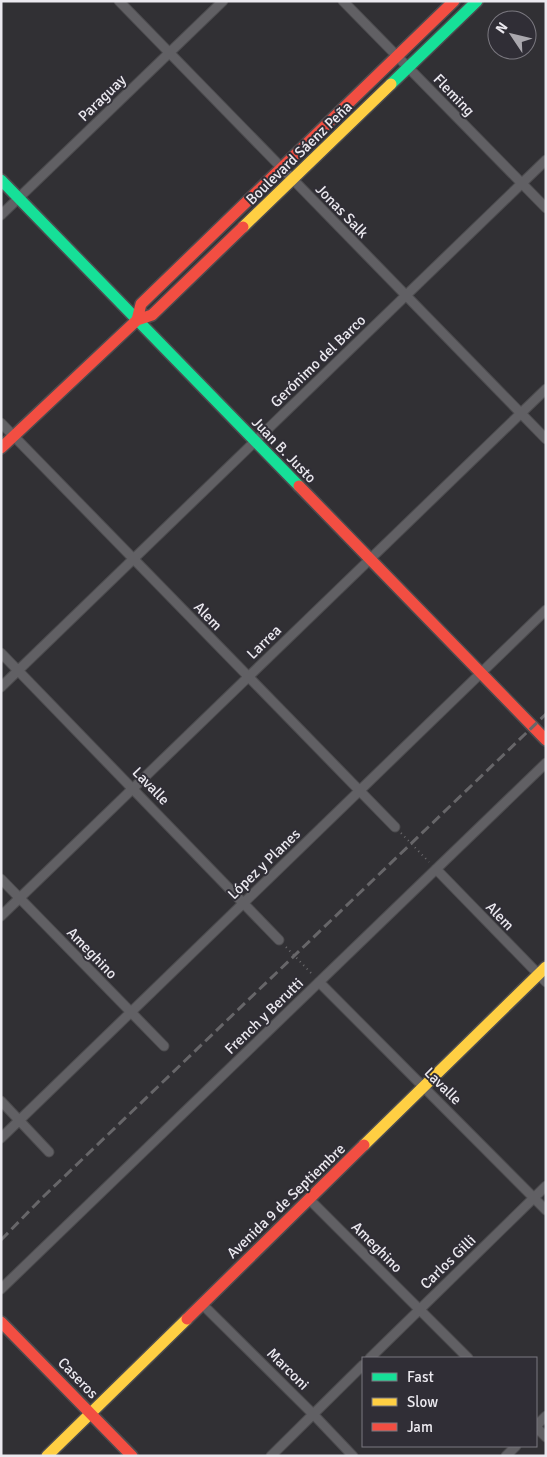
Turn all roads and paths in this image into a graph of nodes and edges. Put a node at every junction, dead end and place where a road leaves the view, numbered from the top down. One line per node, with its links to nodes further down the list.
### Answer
1 (119, 1): 6 (street, Jonas Salk)
2 (223, 1): 6 (street, Paraguay)
3 (343, 1): 7 (street, Fleming)
4 (454, 1): 7 (main road, Boulevard Sáenz Peña)
5 (477, 1): 8 (main road, Boulevard Sáenz Peña)
6 (169, 53): 10 (street, Jonas Salk); 14 (street, Paraguay)
7 (397, 56): 8 (street, Fleming); 10 (main road, Boulevard Sáenz Peña)
8 (408, 68): 12 (main road, Boulevard Sáenz Peña); 13 (street, Fleming)
9 (546, 160): 13 (street, Gerónimo del Barco)
10 (282, 168): 12 (street, Jonas Salk); 18 (main road, Boulevard Sáenz Peña)
11 (1, 180): 14 (main road, Juan B. Justo)
12 (293, 180): 17 (street, Jonas Salk); 18 (main road, Boulevard Sáenz Peña)
13 (521, 184): 15 (street, Fleming); 17 (street, Gerónimo del Barco)
14 (19, 198): 16 (street, Paraguay); 18 (main road, Juan B. Justo)
15 (546, 208)
16 (1, 215)
17 (406, 295): 20 (street, Jonas Salk); 24 (street, Gerónimo del Barco)
18 (137, 320): 22 (main road, Boulevard Sáenz Peña); 24 (main road, Juan B. Justo)
19 (546, 388): 20 (street, Larrea)
20 (520, 413): 23 (street, Jonas Salk); 27 (street, Larrea)
21 (1, 423): 22 (street, Alem)
22 (14, 436): 25 (main road, Boulevard Sáenz Peña); 26 (street, Alem)
23 (546, 439)
24 (255, 441): 26 (street, Gerónimo del Barco); 27 (main road, Juan B. Justo)
25 (1, 448)
26 (134, 559): 30 (street, Gerónimo del Barco); 32 (street, Alem)
27 (370, 559): 31 (main road, Juan B. Justo); 32 (street, Larrea)
28 (546, 610): 31 (street, López y Planes)
29 (1, 653): 30 (street, Lavalle)
30 (18, 670): 33 (street, Gerónimo del Barco); 36 (street, Lavalle)
31 (480, 673): 34 (main road, Juan B. Justo); 37 (street, López y Planes)
32 (248, 677): 36 (street, Larrea); 37 (street, Alem)
33 (1, 687)
34 (546, 740)
35 (546, 763): 39 (street, French y Berutti)
36 (134, 788): 41 (street, Larrea); 42 (street, Lavalle)
37 (359, 791): 38 (street, Alem); 42 (street, López y Planes)
38 (395, 827): 39 (path)
39 (436, 869): 45 (street, Alem); 46 (street, French y Berutti)
40 (1, 879): 41 (street, Ameghino)
41 (20, 898): 43 (street, Larrea); 47 (street, Ameghino)
42 (243, 903): 44 (street, Lavalle); 47 (street, López y Planes)
43 (1, 916)
44 (279, 940): 46 (path)
45 (543, 974): 49 (main road, Avenida 9 de Septiembre)
46 (319, 982): 49 (street, Lavalle); 58 (street, French y Berutti)
47 (130, 1012): 48 (street, Ameghino); 51 (street, López y Planes)
48 (164, 1046)
49 (424, 1086): 55 (street, Lavalle); 56 (main road, Avenida 9 de Septiembre)
50 (1, 1101): 51 (street)
51 (19, 1120): 52 (street, López y Planes); 53 (street)
52 (1, 1138)
53 (49, 1152)
54 (546, 1186): 55 (street, Carlos Gilli)
55 (534, 1198): 57 (street, Lavalle); 60 (street, Carlos Gilli)
56 (309, 1199): 59 (main road, Avenida 9 de Septiembre); 60 (street, Ameghino)
57 (546, 1210)
58 (1, 1289)
59 (202, 1304): 65 (main road, Avenida 9 de Septiembre); 66 (street, Marconi)
60 (420, 1309): 62 (street, Carlos Gilli); 63 (street, Ameghino)
61 (1, 1322): 65 (main road, Caseros)
62 (371, 1357)
63 (467, 1357)
64 (362, 1366): 66 (street)
65 (91, 1413): 72 (main road, Avenida 9 de Septiembre); 73 (main road, Caseros)
66 (313, 1414): 74 (street); 75 (street, Marconi)
67 (546, 1416): 68 (street)
68 (537, 1425)
69 (537, 1427): 70 (street)
70 (546, 1437)
71 (515, 1447): 76 (street)
72 (47, 1456)
73 (132, 1456)
74 (271, 1456)
75 (353, 1456)
76 (506, 1456)

